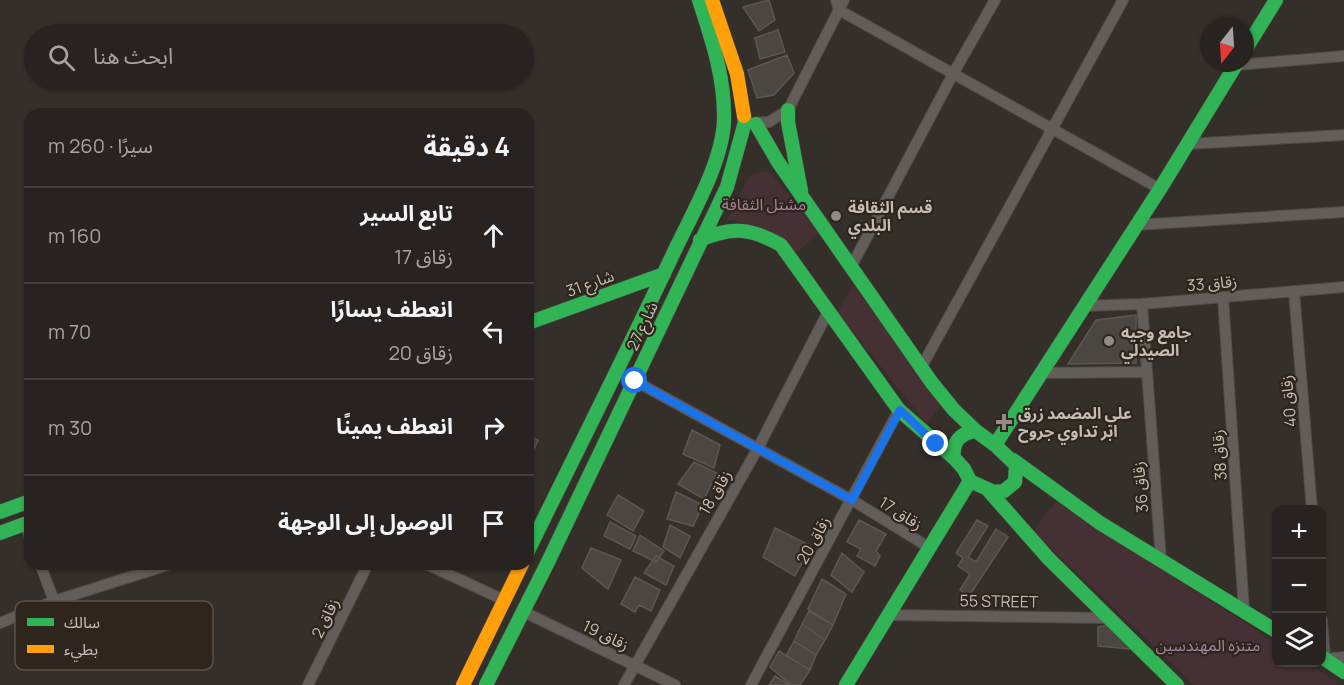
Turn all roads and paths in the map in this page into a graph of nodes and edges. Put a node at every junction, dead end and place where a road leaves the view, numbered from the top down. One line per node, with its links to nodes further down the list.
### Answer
1 (699, 0): 23 (street, شارع 27)
2 (712, 0): 13 (street, شارع 27)
3 (995, 0): 11 (street)
4 (1123, 0): 14 (street)
5 (1276, 0): 7 (street)
6 (840, 3): 11 (street); 12 (street)
7 (1254, 35)
8 (1344, 56): 9 (street)
9 (1254, 63)
10 (1231, 72): 16 (street)
11 (953, 74): 14 (street); 22 (street)
12 (788, 110): 13 (street); 18 (street)
13 (751, 123): 18 (street); 21 (street, شارع 27)
14 (1051, 128): 17 (street); 31 (street)
15 (1344, 135): 16 (street)
16 (1187, 144): 17 (street)
17 (1160, 189): 20 (street)
18 (801, 194): 22 (street)
19 (1344, 212): 20 (street)
20 (1135, 225): 28 (street)
21 (700, 240): 29 (street); 34 (street, شارع 27)
22 (851, 267): 31 (street)
23 (664, 274): 30 (street, شارع 31); 38 (street, شارع 27)
24 (1344, 287): 25 (street, زقاق 33)
25 (1294, 291): 26 (street, زقاق 33); 49 (street, زقاق 40)
26 (1224, 297): 27 (street, زقاق 33); 66 (street, زقاق 38)
27 (1142, 304): 28 (street, زقاق 33); 32 (street, زقاق 36)
28 (1083, 306): 33 (street)
29 (828, 312): 35 (street); 39 (street, زقاق 18)
30 (534, 321)
31 (922, 366): 36 (street)
32 (1146, 372): 33 (street); 56 (street, زقاق 36)
33 (1042, 373): 37 (street)
34 (635, 381): 39 (street, زقاق 17); 40 (street, شارع 27)
35 (900, 410): 41 (street); 47 (street, زقاق 20)
36 (976, 431): 37 (street); 41 (street)
37 (995, 445): 42 (street)
38 (578, 447): 40 (street); 54 (street, شارع 27)
39 (758, 447): 47 (street, زقاق 17); 75 (street, زقاق 18)
40 (598, 456): 65 (street, شارع 27)
41 (954, 458): 43 (street)
42 (1013, 460): 44 (street); 45 (street)
43 (970, 481): 46 (street); 55 (street)
44 (1014, 484): 45 (street); 46 (street); 52 (street)
45 (1049, 488): 56 (street)
46 (989, 491): 52 (street)
47 (852, 500): 55 (street, زقاق 17); 82 (street, زقاق 20)
48 (24, 503): 50 (street)
49 (1312, 505)
50 (0, 512)
51 (24, 524): 53 (street)
52 (1017, 524): 69 (street)
53 (0, 532)
54 (534, 539)
55 (930, 548): 67 (street)
56 (1161, 560): 66 (street)
57 (42, 570): 63 (street)
58 (153, 570): 64 (street)
59 (365, 570): 77 (street, زقاق 2)
60 (439, 570): 62 (street)
61 (519, 570): 62 (street)
62 (504, 600): 78 (street)
63 (54, 601)
64 (57, 601)
65 (524, 612): 75 (street, زقاق 19); 79 (street, شارع 27)
66 (1244, 612): 71 (street)
67 (889, 615): 69 (street, 55 STREET); 83 (street)
68 (15, 616): 70 (street)
69 (1108, 618): 84 (street)
70 (0, 622)
71 (1272, 629)
72 (1344, 657): 73 (street)
73 (1326, 658)
74 (1326, 660): 76 (street)
75 (634, 665): 80 (street, زقاق 18); 81 (street, زقاق 19)
76 (1344, 672)
77 (308, 685)
78 (463, 685)
79 (486, 685)
80 (624, 685)
81 (675, 685)
82 (751, 685)
83 (846, 685)
84 (1177, 685)

